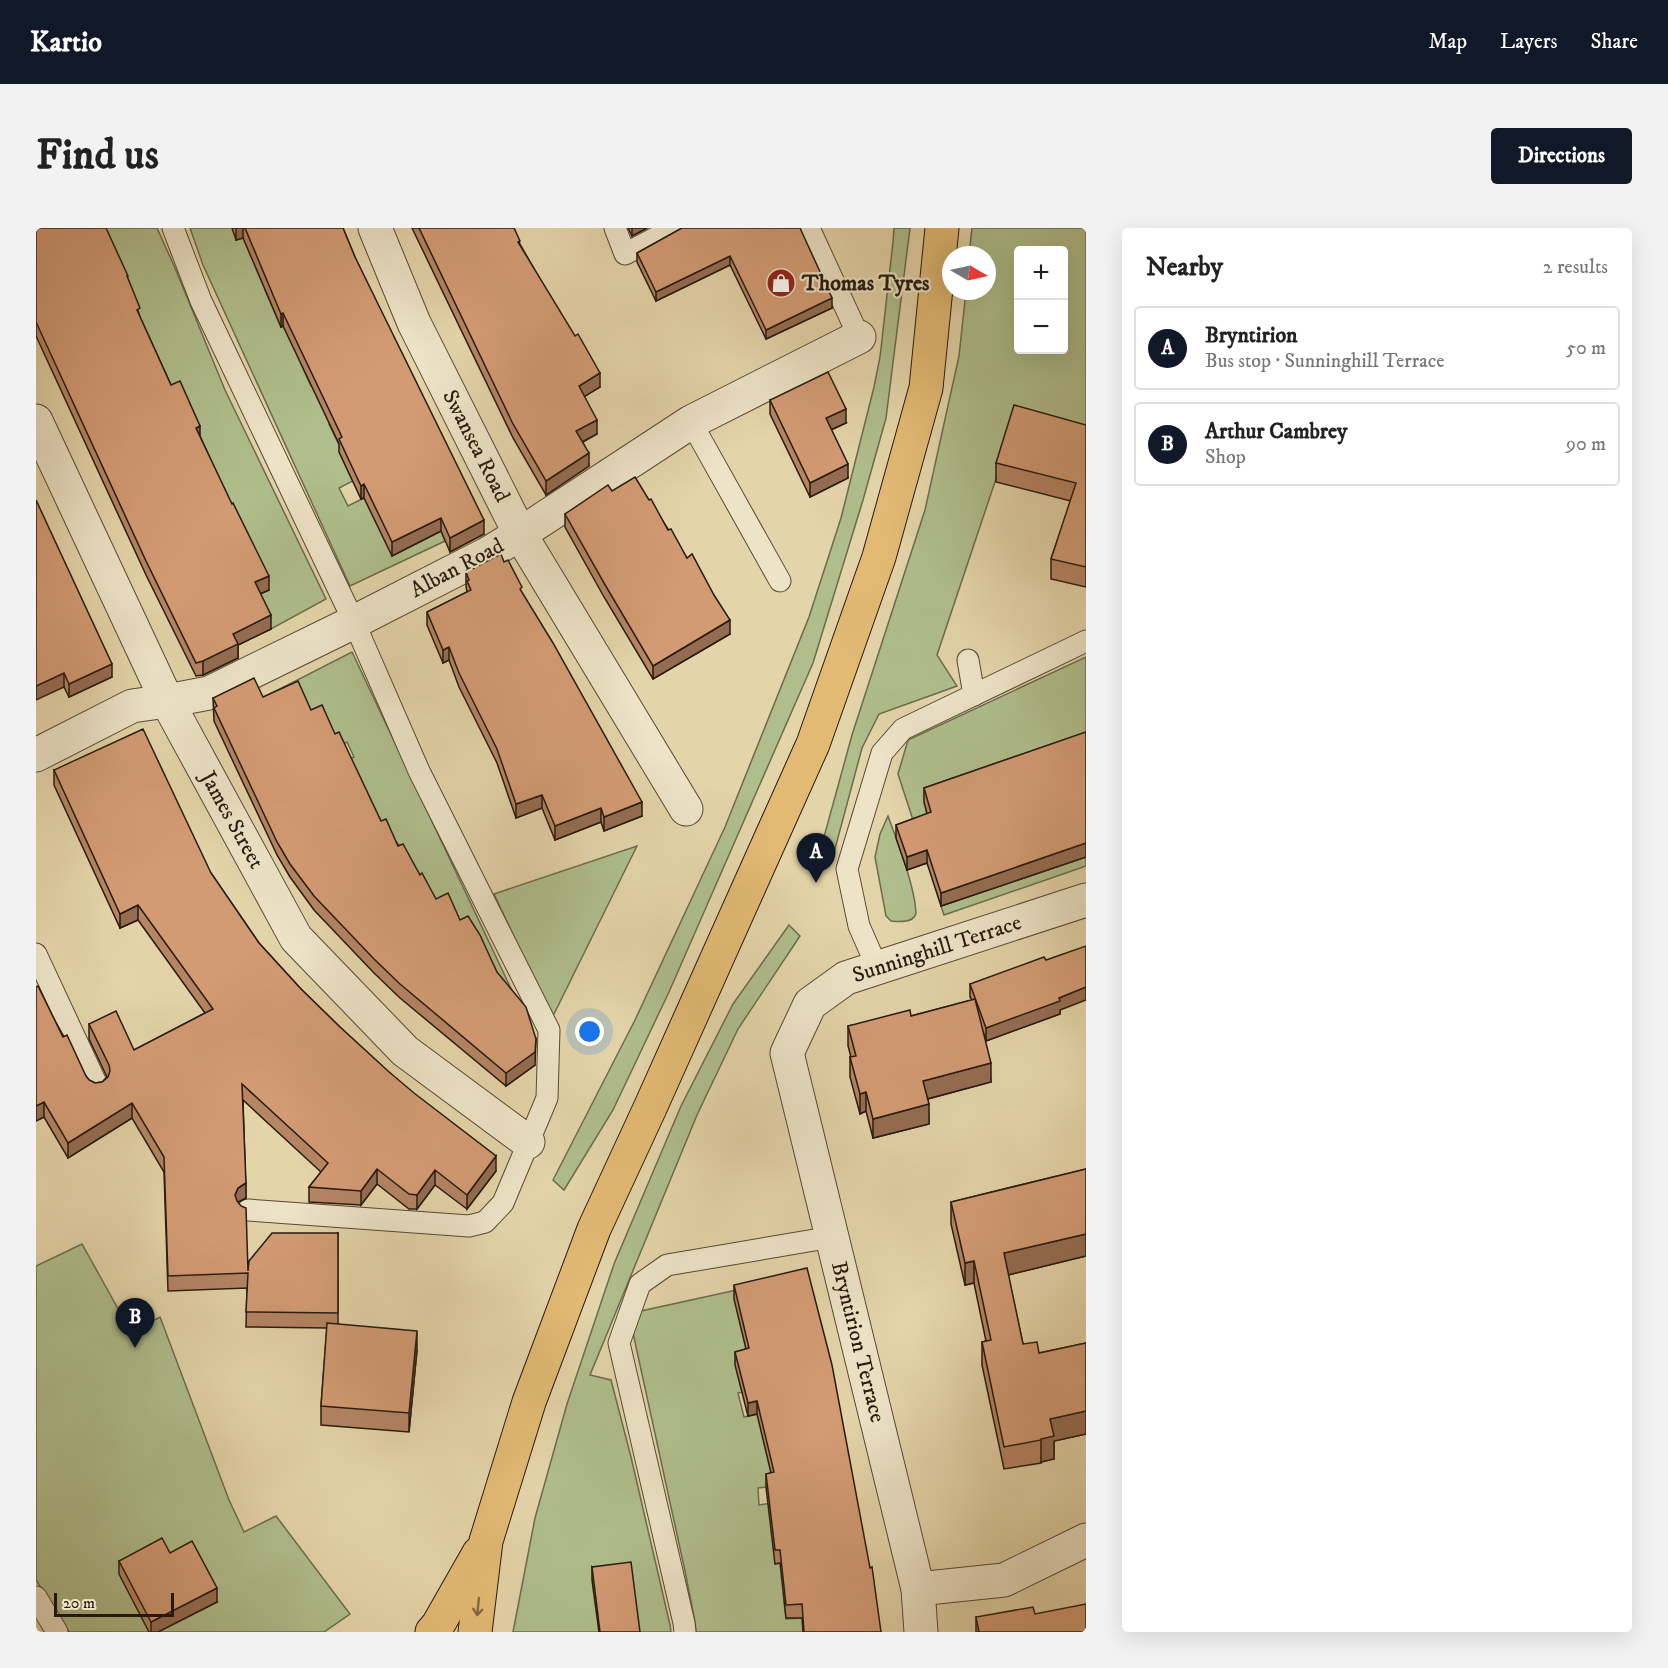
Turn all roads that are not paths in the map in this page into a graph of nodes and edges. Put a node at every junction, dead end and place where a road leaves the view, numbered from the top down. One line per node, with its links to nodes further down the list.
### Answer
1 (173, 228): 12 (lane)
2 (375, 228): 10 (street, Swansea Road)
3 (615, 228): 4 (lane)
4 (674, 228)
5 (809, 228): 7 (lane)
6 (942, 228): 29 (main road)
7 (859, 337): 9 (street, Alban Road)
8 (36, 421): 16 (street, James Street)
9 (691, 422): 10 (street, Alban Road); 11 (lane)
10 (520, 534): 12 (street, Alban Road); 18 (street, Swansea Road)
11 (780, 581)
12 (354, 622): 16 (street, Alban Road); 25 (lane)
13 (1086, 641): 15 (lane)
14 (968, 660): 15 (lane)
15 (974, 695): 21 (lane)
16 (167, 701): 17 (street, Alban Road); 25 (street, James Street)
17 (36, 754)
18 (686, 809)
19 (1086, 900): 21 (street, Sunninghill Terrace)
20 (36, 954): 22 (lane)
21 (877, 967): 23 (street, Sunninghill Terrace)
22 (42, 982): 24 (lane)
23 (787, 1053): 27 (street, Bryntirion Terrace)
24 (97, 1085)
25 (528, 1142): 26 (lane)
26 (248, 1210)
27 (832, 1237): 30 (street, Bryntirion Terrace); 35 (lane)
28 (1086, 1540): 30 (street)
29 (486, 1541): 33 (main road); 34 (main road, one-way to 34)
30 (918, 1589): 36 (street, Bryntirion Terrace)
31 (36, 1596): 32 (lane)
32 (57, 1632)
33 (432, 1632)
34 (475, 1632)
35 (685, 1632)
36 (921, 1632)

